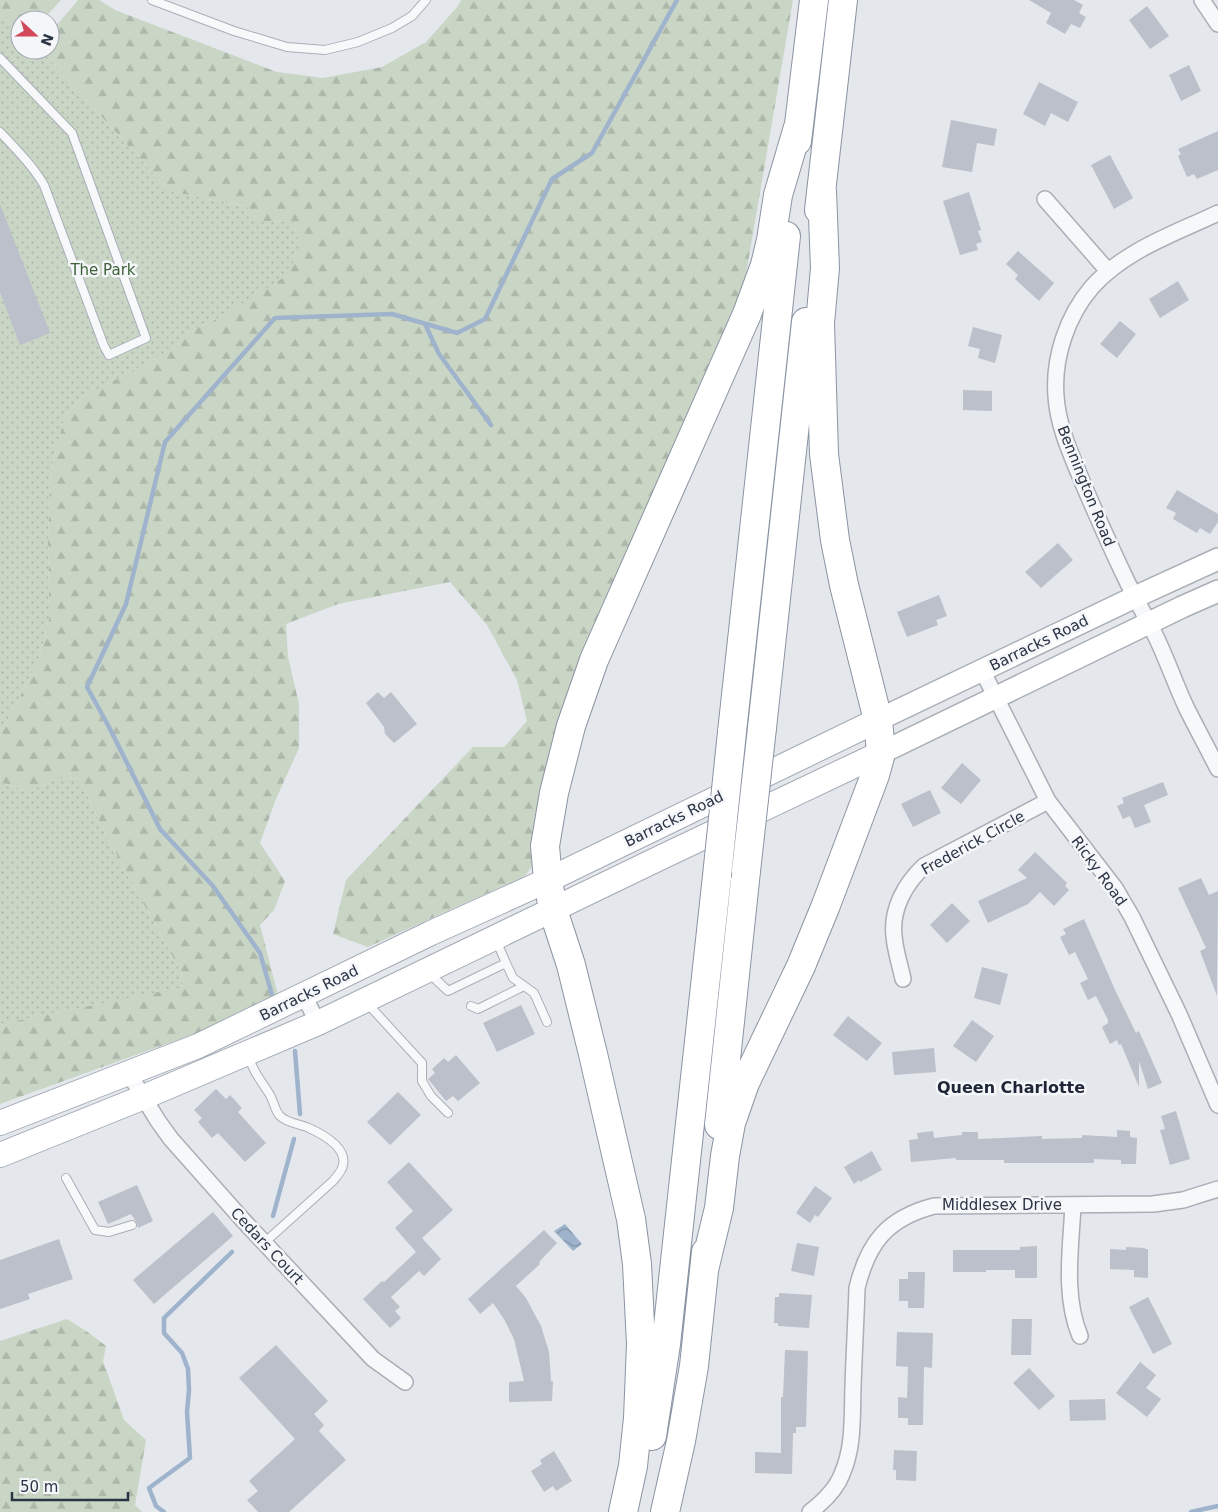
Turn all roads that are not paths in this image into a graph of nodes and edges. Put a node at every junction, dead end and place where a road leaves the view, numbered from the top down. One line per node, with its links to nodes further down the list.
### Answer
1 (152, 0): 2 (lane)
2 (426, 0)
3 (814, 0): 8 (highway)
4 (843, 0): 10 (highway)
5 (1202, 0): 6 (street)
6 (1218, 24)
7 (0, 58): 9 (lane)
8 (799, 124): 24 (highway); 54 (highway, bridge)
9 (0, 132)
10 (822, 191): 20 (highway); 50 (highway, bridge)
11 (1044, 199): 13 (street)
12 (1218, 213): 13 (street, Bennington Road)
13 (1108, 271): 16 (street, Bennington Road)
14 (1218, 559): 16 (main road, Barracks Road)
15 (1218, 591): 17 (main road, Barracks Road)
16 (1135, 597): 17 (street, Bennington Road); 18 (main road, Barracks Road)
17 (1149, 623): 19 (main road, Barracks Road); 22 (street, Bennington Road)
18 (982, 670): 19 (street, Ricky Road); 20 (main road, Barracks Road)
19 (996, 697): 21 (main road, Barracks Road); 23 (street, Ricky Road)
20 (878, 720): 21 (highway); 24 (main road, Barracks Road)
21 (881, 753): 25 (main road, Barracks Road); 50 (highway)
22 (1218, 769)
23 (1048, 801): 30 (street, Frederick Circle); 41 (street, Ricky Road)
24 (548, 880): 25 (highway); 33 (main road, Barracks Road)
25 (553, 910): 26 (main road, Barracks Road); 53 (highway)
26 (495, 938): 27 (lane); 28 (main road, Barracks Road)
27 (506, 963): 29 (lane); 32 (lane)
28 (427, 970): 29 (lane); 34 (main road, Barracks Road)
29 (472, 979): 31 (lane)
30 (903, 979)
31 (479, 984)
32 (524, 986): 35 (lane); 36 (lane)
33 (304, 996): 37 (street); 39 (main road, Barracks Road)
34 (365, 1000): 37 (main road, Barracks Road); 42 (lane)
35 (471, 1006)
36 (547, 1022)
37 (318, 1023): 38 (main road, Barracks Road)
38 (248, 1053): 40 (main road, Barracks Road); 49 (lane)
39 (128, 1072): 40 (street); 43 (main road, Barracks Road)
40 (144, 1097): 44 (main road, Barracks Road); 49 (street, Cedars Court)
41 (1218, 1105)
42 (448, 1113)
43 (0, 1123)
44 (0, 1155)
45 (66, 1178): 48 (lane)
46 (1218, 1189): 47 (street, Middlesex Drive)
47 (1072, 1205): 51 (street); 56 (street, Middlesex Drive)
48 (132, 1225)
49 (264, 1242): 52 (street, Cedars Court)
50 (704, 1270): 55 (highway)
51 (1080, 1336)
52 (405, 1382)
53 (623, 1512)
54 (636, 1512)
55 (665, 1512)
56 (810, 1512)

